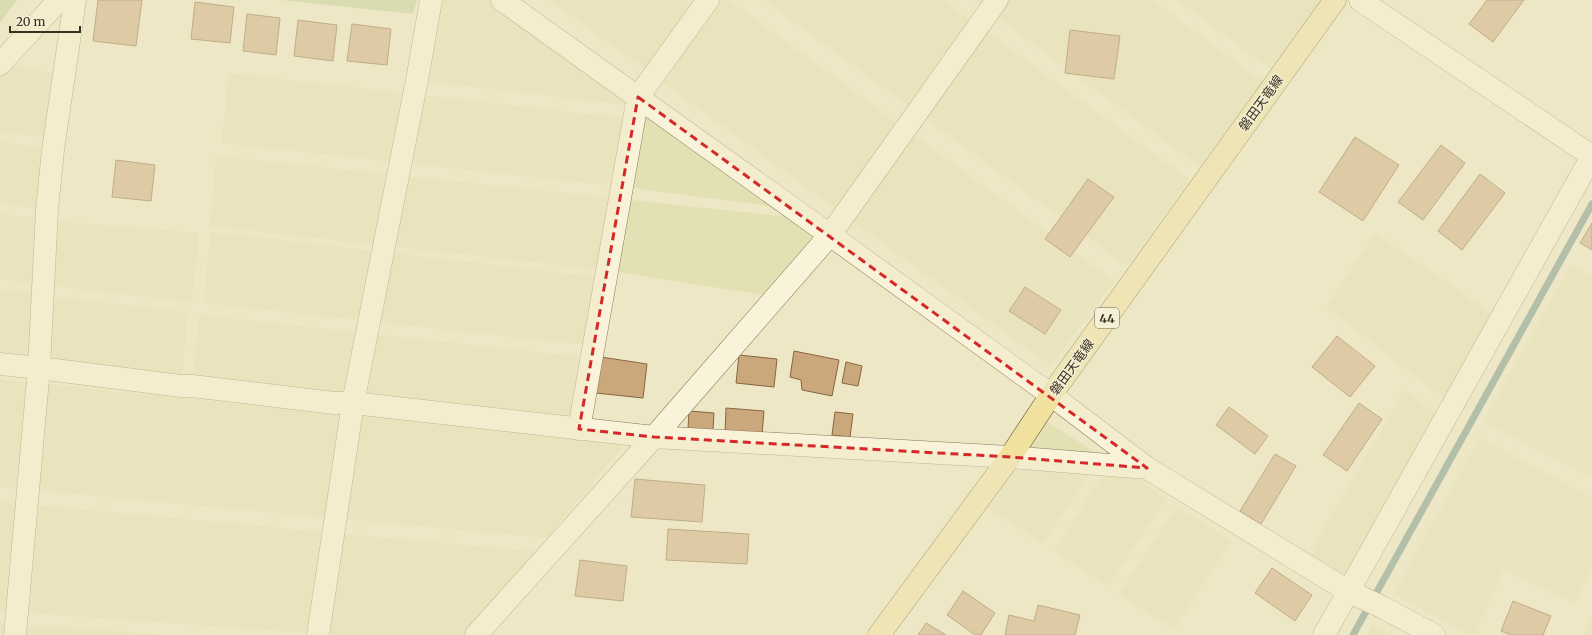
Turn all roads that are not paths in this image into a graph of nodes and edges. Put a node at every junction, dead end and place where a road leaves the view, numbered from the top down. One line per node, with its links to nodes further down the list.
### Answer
1 (59, 0): 9 (street)
2 (75, 0): 14 (street)
3 (431, 0): 16 (street)
4 (502, 0): 10 (street)
5 (708, 0): 10 (street)
6 (998, 0): 12 (street)
7 (1335, 0): 15 (main road, 磐田天竜線 / 44)
8 (1360, 0): 11 (street)
9 (0, 64)
10 (638, 97): 12 (street); 17 (street)
11 (1592, 156): 21 (street)
12 (830, 235): 15 (street); 18 (street)
13 (0, 364): 14 (street)
14 (39, 368): 16 (street); 22 (street)
15 (1051, 396): 19 (main road, 磐田天竜線 / 44); 20 (street)
16 (352, 403): 17 (street); 23 (street)
17 (579, 429): 18 (street)
18 (654, 437): 19 (street); 24 (street)
19 (1010, 457): 20 (street); 25 (main road, 磐田天竜線 / 44)
20 (1147, 468): 21 (street)
21 (1348, 591): 26 (street); 27 (street)
22 (15, 635)
23 (318, 635)
24 (476, 635)
25 (879, 635)
26 (1324, 635)
27 (1434, 635)

